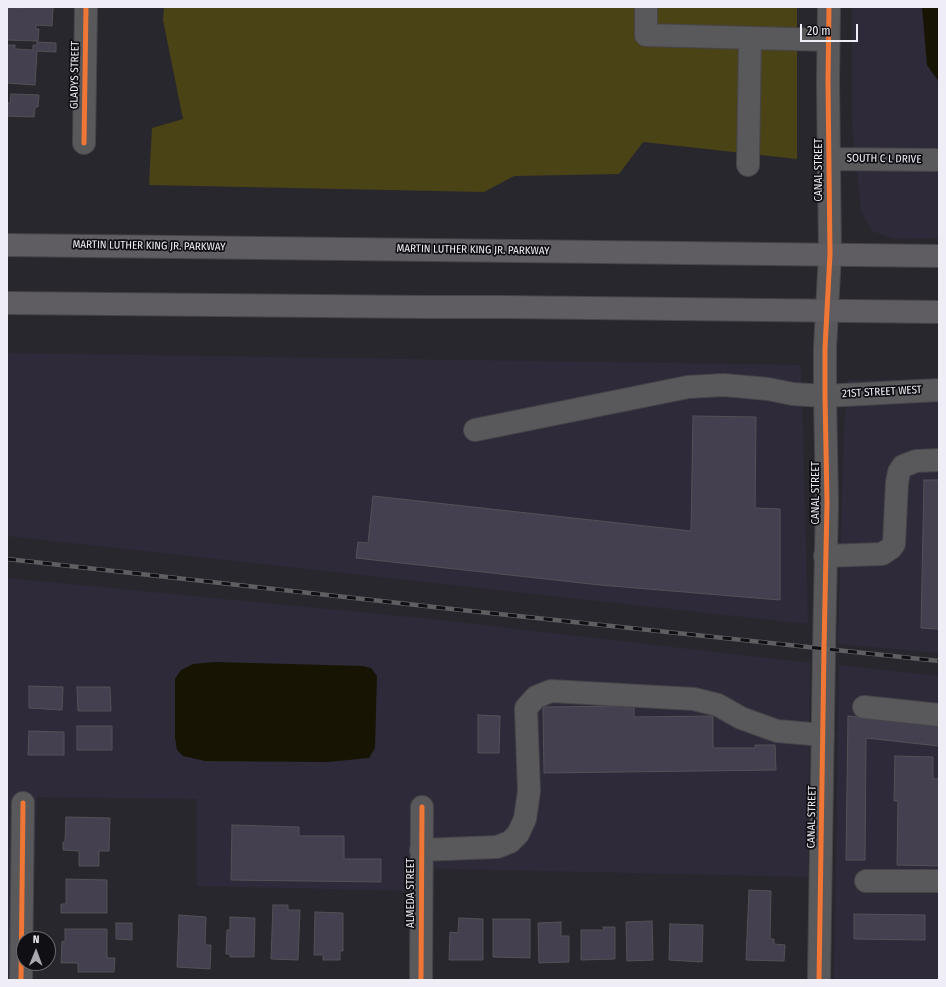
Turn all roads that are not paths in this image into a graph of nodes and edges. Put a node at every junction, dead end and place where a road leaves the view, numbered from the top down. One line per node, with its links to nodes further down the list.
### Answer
1 (86, 7): 6 (street, GLADYS STREET)
2 (646, 7): 4 (street)
3 (829, 7): 5 (street, CANAL STREET)
4 (750, 38): 5 (street); 9 (street)
5 (828, 40): 7 (street, CANAL STREET)
6 (84, 143)
7 (829, 159): 8 (street, SOUTH C L DRIVE); 11 (street, CANAL STREET)
8 (939, 160)
9 (748, 165)
10 (7, 245): 11 (highway, MARTIN LUTHER KING JR. PARKWAY)
11 (830, 254): 12 (highway, MARTIN LUTHER KING JR. PARKWAY); 14 (street, CANAL STREET)
12 (939, 256)
13 (7, 303): 14 (highway)
14 (827, 311): 15 (highway); 17 (street, CANAL STREET)
15 (939, 312)
16 (939, 390): 17 (street, 21ST STREET WEST)
17 (825, 396): 18 (street, 21ST STREET WEST); 20 (street, CANAL STREET)
18 (475, 430)
19 (939, 460): 20 (street)
20 (826, 556): 23 (street, CANAL STREET)
21 (864, 707): 22 (street)
22 (939, 715)
23 (823, 735): 26 (street); 31 (street, CANAL STREET)
24 (23, 802): 29 (street)
25 (422, 807): 26 (street, ALMEDA STREET)
26 (422, 850): 30 (street, ALMEDA STREET)
27 (866, 881): 28 (street)
28 (939, 881)
29 (21, 980)
30 (421, 980)
31 (819, 980)

